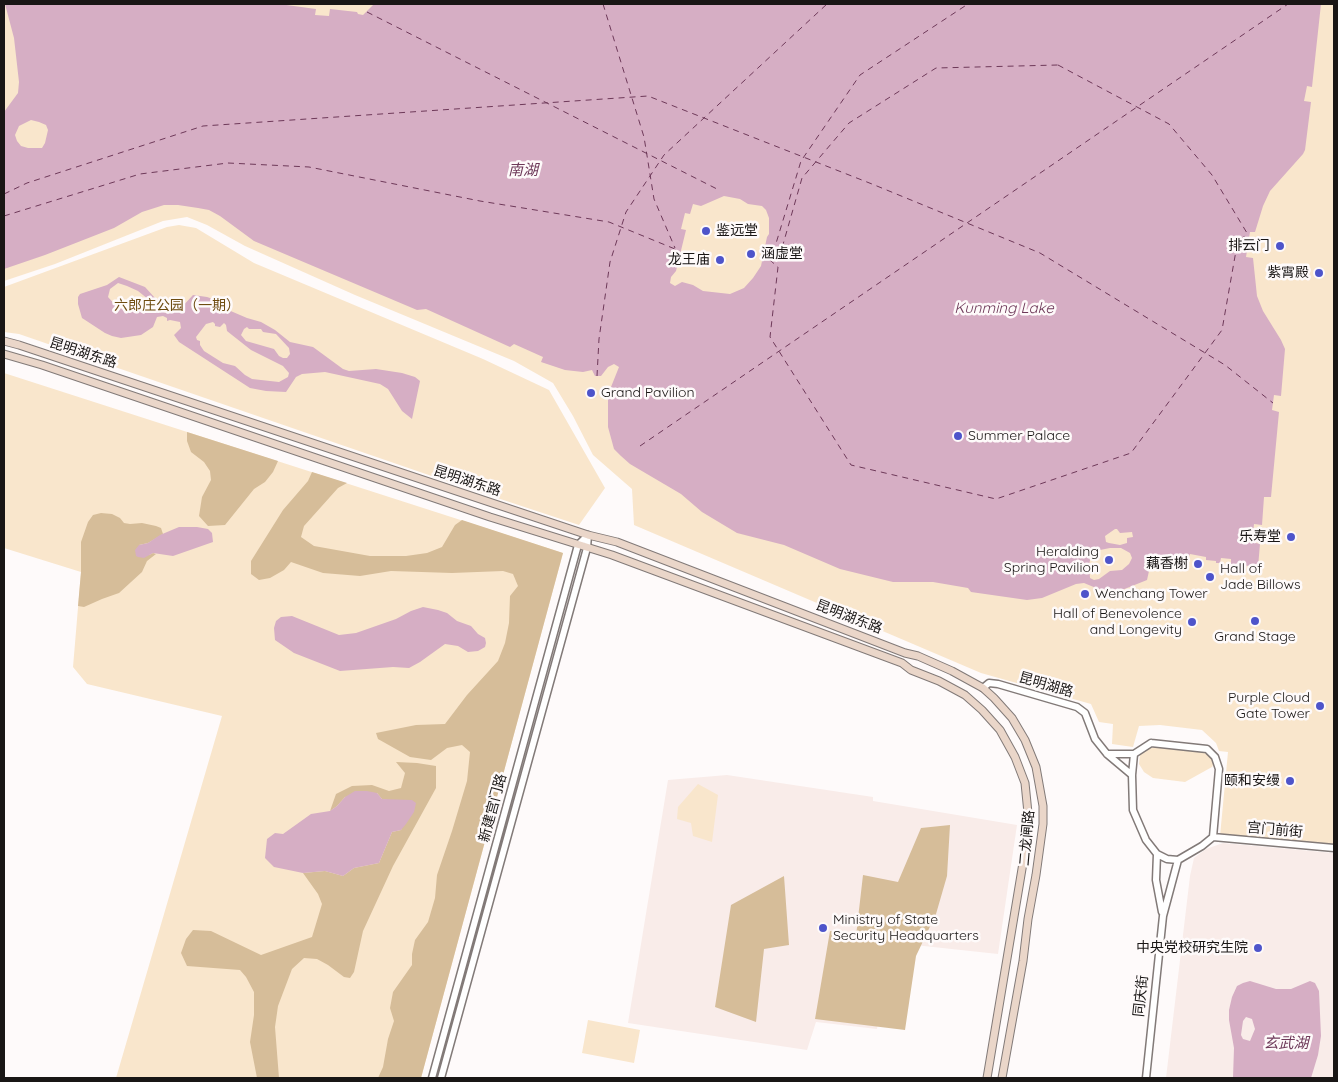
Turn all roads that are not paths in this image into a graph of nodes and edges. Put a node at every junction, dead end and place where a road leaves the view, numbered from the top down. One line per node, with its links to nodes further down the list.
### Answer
1 (4, 341): 3 (main road, 昆明湖东路)
2 (4, 354): 4 (main road, 昆明湖东路)
3 (588, 535): 4 (street); 5 (street, 新建宫门路); 6 (main road, 昆明湖东路)
4 (578, 545): 5 (main road, 昆明湖东路); 19 (street, 新建宫门路)
5 (586, 548): 7 (main road, 昆明湖东路); 20 (street, 新建宫门路)
6 (918, 656): 8 (main road, 二龙闸路)
7 (911, 670): 16 (main road, 二龙闸路)
8 (983, 688): 9 (street, 昆明湖路); 17 (main road, 二龙闸路)
9 (1107, 754): 10 (street); 11 (street, 昆明湖路)
10 (1134, 754): 11 (street); 12 (street)
11 (1132, 776): 14 (street)
12 (1213, 837): 13 (street, 宫门前街); 15 (street)
13 (1334, 848)
14 (1158, 854): 15 (street); 18 (street)
15 (1178, 860): 18 (street)
16 (1015, 911): 17 (main road); 21 (main road, 二龙闸路)
17 (1029, 913): 22 (main road, 二龙闸路)
18 (1163, 916): 23 (street, 同庆街)
19 (432, 1078)
20 (441, 1078)
21 (987, 1078)
22 (1002, 1078)
23 (1146, 1078)

